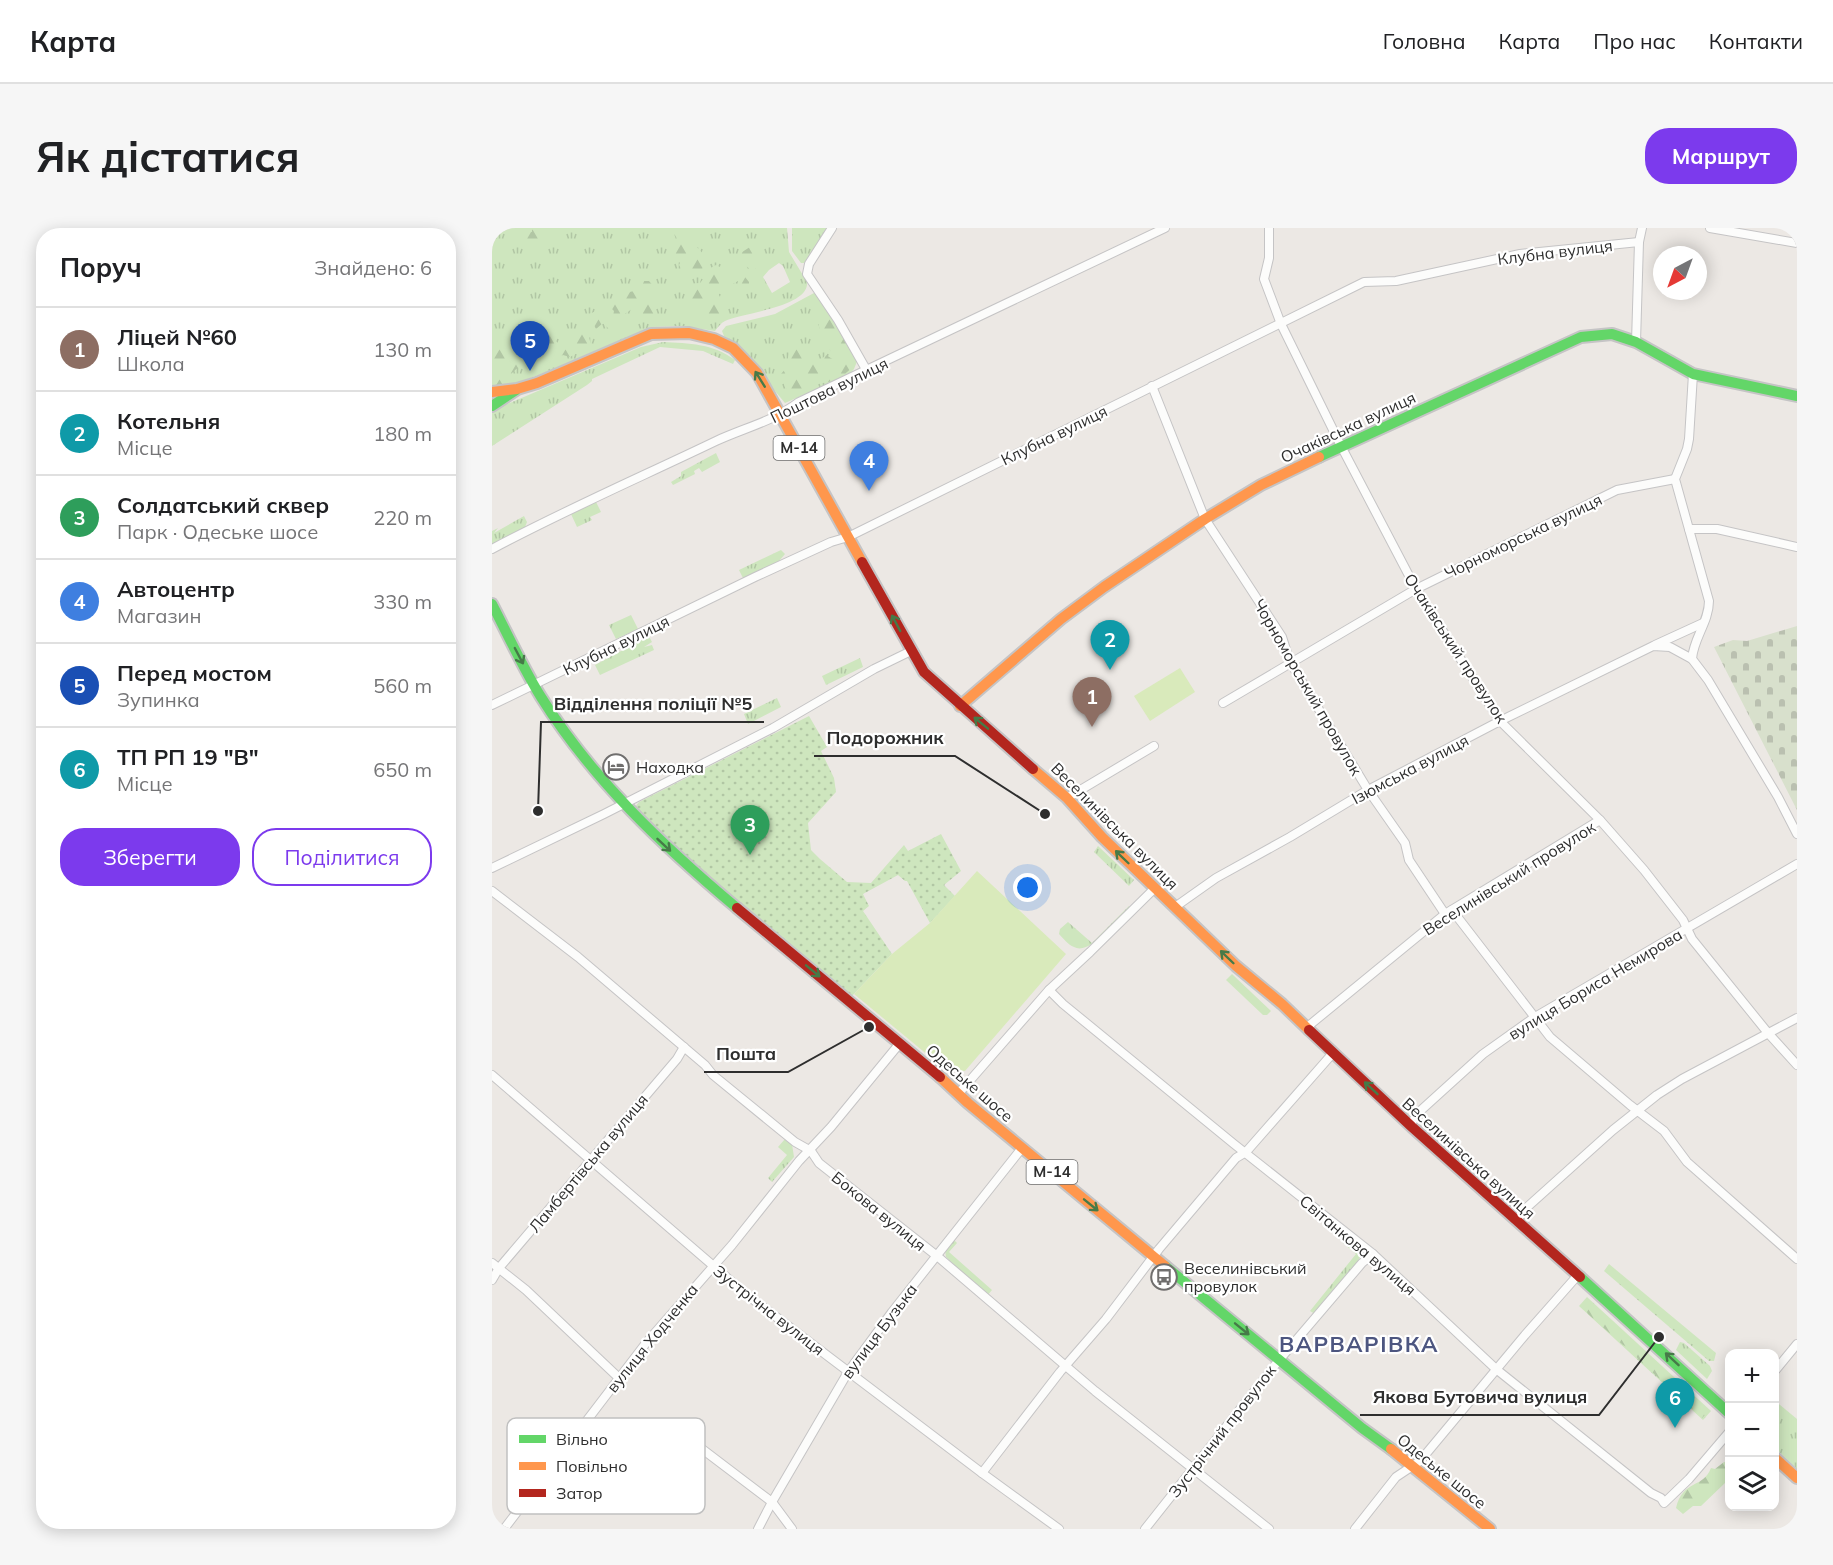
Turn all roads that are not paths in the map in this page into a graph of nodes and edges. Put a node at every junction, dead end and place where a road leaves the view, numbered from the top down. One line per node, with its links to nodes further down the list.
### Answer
1 (832, 228): 10 (street)
2 (1165, 228): 10 (street, Поштова вулиця)
3 (1269, 228): 8 (street, Очаківський провулок)
4 (1642, 228): 6 (street)
5 (1710, 228): 7 (street)
6 (1639, 242): 8 (street, Клубна вулиця); 9 (street)
7 (1797, 243)
8 (1281, 324): 12 (street, Клубна вулиця); 18 (street, Очаківський провулок)
9 (1636, 342): 11 (main road, Очаківська вулиця); 18 (main road, Очаківська вулиця)
10 (867, 371): 17 (street, Поштова вулиця)
11 (1693, 374): 15 (main road, Очаківська вулиця); 19 (street)
12 (1152, 386): 20 (street, Чорноморський провулок); 22 (street, Клубна вулиця)
13 (517, 389): 14 (main road, М-14); 16 (main road); 17 (main road, Веселинівська вулиця / М-14, one-way to 13)
14 (492, 392)
15 (1797, 396)
16 (492, 406)
17 (781, 415): 22 (main road, Веселинівська вулиця / М-14); 24 (street, Поштова вулиця)
18 (1341, 446): 20 (main road, Очаківська вулиця); 25 (street, Очаківський провулок)
19 (1676, 479): 21 (street); 25 (street, Чорноморська вулиця)
20 (1205, 519): 31 (street, Чорноморський провулок); 35 (main road, Очаківська вулиця)
21 (1689, 529): 23 (street); 27 (street)
22 (848, 537): 29 (main road, Веселинівська вулиця / М-14, one-way to 22); 32 (street, Клубна вулиця)
23 (1797, 547)
24 (492, 549)
25 (1416, 589): 31 (street, Чорноморська вулиця); 36 (street, Очаківський провулок)
26 (492, 604): 32 (main road, Одеське шосе / М-14, one-way to 32)
27 (1704, 623): 28 (street, Ізюмська вулиця); 30 (street)
28 (1653, 646): 30 (street); 36 (street, Ізюмська вулиця)
29 (911, 651): 35 (main road, Веселинівська вулиця / М-14); 40 (street)
30 (1692, 659): 42 (street)
31 (1290, 662): 33 (street, Чорноморська вулиця); 38 (street, Чорноморський провулок)
32 (533, 684): 34 (street, Клубна вулиця); 40 (main road, Одеське шосе / М-14)
33 (1223, 703)
34 (492, 705)
35 (960, 706): 39 (main road, Веселинівська вулиця / М-14, one-way to 35)
36 (1500, 721): 38 (street, Ізюмська вулиця); 41 (street, Очаківський провулок)
37 (1154, 746): 39 (street)
38 (1368, 790): 47 (street, Ізюмська вулиця); 48 (street, Чорноморський провулок)
39 (1067, 798): 45 (main road, Веселинівська вулиця / М-14, one-way to 39)
40 (623, 804): 44 (street); 55 (main road, Одеське шосе / М-14, one-way to 55)
41 (1600, 820): 48 (street, Веселинівський провулок); 49 (street, Очаківський провулок)
42 (1797, 834)
43 (1797, 864): 49 (street, вулиця Бориса Немирова)
44 (492, 868)
45 (1155, 888): 47 (main road, Веселинівська вулиця / М-14); 50 (street)
46 (492, 891): 56 (street, Бокова вулиця)
47 (1174, 907): 53 (main road, Веселинівська вулиця / М-14, one-way to 47)
48 (1449, 912): 51 (street, Чорноморський провулок); 53 (street, Веселинівський провулок)
49 (1688, 929): 51 (street, вулиця Бориса Немирова); 54 (street, Очаківський провулок)
50 (1049, 990): 60 (street); 65 (street, Світанкова вулиця)
51 (1535, 1017): 61 (street, Чорноморський провулок); 62 (street, вулиця Бориса Немирова)
52 (1797, 1018): 54 (street)
53 (1306, 1028): 57 (main road, Веселинівська вулиця / М-14)
54 (1768, 1033): 58 (street, Очаківський провулок); 61 (street)
55 (900, 1043): 60 (main road, Одеське шосе / М-14); 64 (street, вулиця Ходченка)
56 (684, 1047): 64 (street, Бокова вулиця); 66 (street, Ламбертівська вулиця)
57 (1333, 1053): 62 (main road, Веселинівська вулиця / М-14, one-way to 57); 65 (street)
58 (1797, 1065)
59 (492, 1075): 66 (street, Зустрічна вулиця)
60 (959, 1093): 63 (main road, Одеське шосе / М-14)
61 (1637, 1109): 67 (street); 71 (street, Чорноморський провулок)
62 (1410, 1125): 67 (main road, Веселинівська вулиця / М-14)
63 (1022, 1148): 69 (street, вулиця Бузька); 70 (main road, Одеське шосе / М-14, one-way to 70)
64 (811, 1151): 69 (street, Бокова вулиця); 73 (street, вулиця Ходченка)
65 (1246, 1152): 68 (street, Світанкова вулиця); 70 (street)
66 (591, 1160): 72 (street, Ламбертівська вулиця); 73 (street, Зустрічна вулиця)
67 (1516, 1221): 74 (main road, Веселинівська вулиця / М-14)
68 (1373, 1254): 77 (street, Зустрічний провулок); 80 (street, Світанкова вулиця)
69 (936, 1256): 79 (street, Бокова вулиця); 81 (street, вулиця Бузька)
70 (1153, 1256): 77 (main road, Одеське шосе / М-14, one-way to 77); 79 (street)
71 (1797, 1259)
72 (496, 1265): 75 (street, Ламбертівська вулиця); 82 (street)
73 (713, 1265): 81 (street, Зустрічна вулиця); 82 (street, вулиця Ходченка)
74 (1578, 1275): 80 (street); 83 (main road, Веселинівська вулиця / М-14, one-way to 74)
75 (492, 1281)
76 (1797, 1344): 78 (street)
77 (1279, 1360): 88 (main road, Одеське шосе / М-14); 89 (street, Зустрічний провулок)
78 (1779, 1366)
79 (1066, 1367): 89 (street, Бокова вулиця); 90 (street)
80 (1496, 1369): 85 (street, Світанкова вулиця); 88 (street)
81 (848, 1372): 90 (street, Зустрічна вулиця); 92 (street, вулиця Бузька)
82 (619, 1378): 84 (street, вулиця Ходченка)
83 (1725, 1409)
84 (589, 1418)
85 (1725, 1437)
86 (705, 1451): 92 (street)
87 (1775, 1457): 91 (main road)
88 (1414, 1466): 100 (street); 101 (main road, Одеське шосе / М-14)
89 (1193, 1468): 98 (street, Зустрічний провулок); 99 (street, Бокова вулиця)
90 (982, 1473): 97 (street, Зустрічна вулиця)
91 (1797, 1478)
92 (772, 1502): 95 (street, вулиця Бузька); 96 (street)
93 (515, 1514): 94 (street, вулиця Ходченка)
94 (504, 1529)
95 (758, 1529)
96 (792, 1529)
97 (1059, 1529)
98 (1145, 1529)
99 (1269, 1529)
100 (1355, 1529)
101 (1490, 1529)

